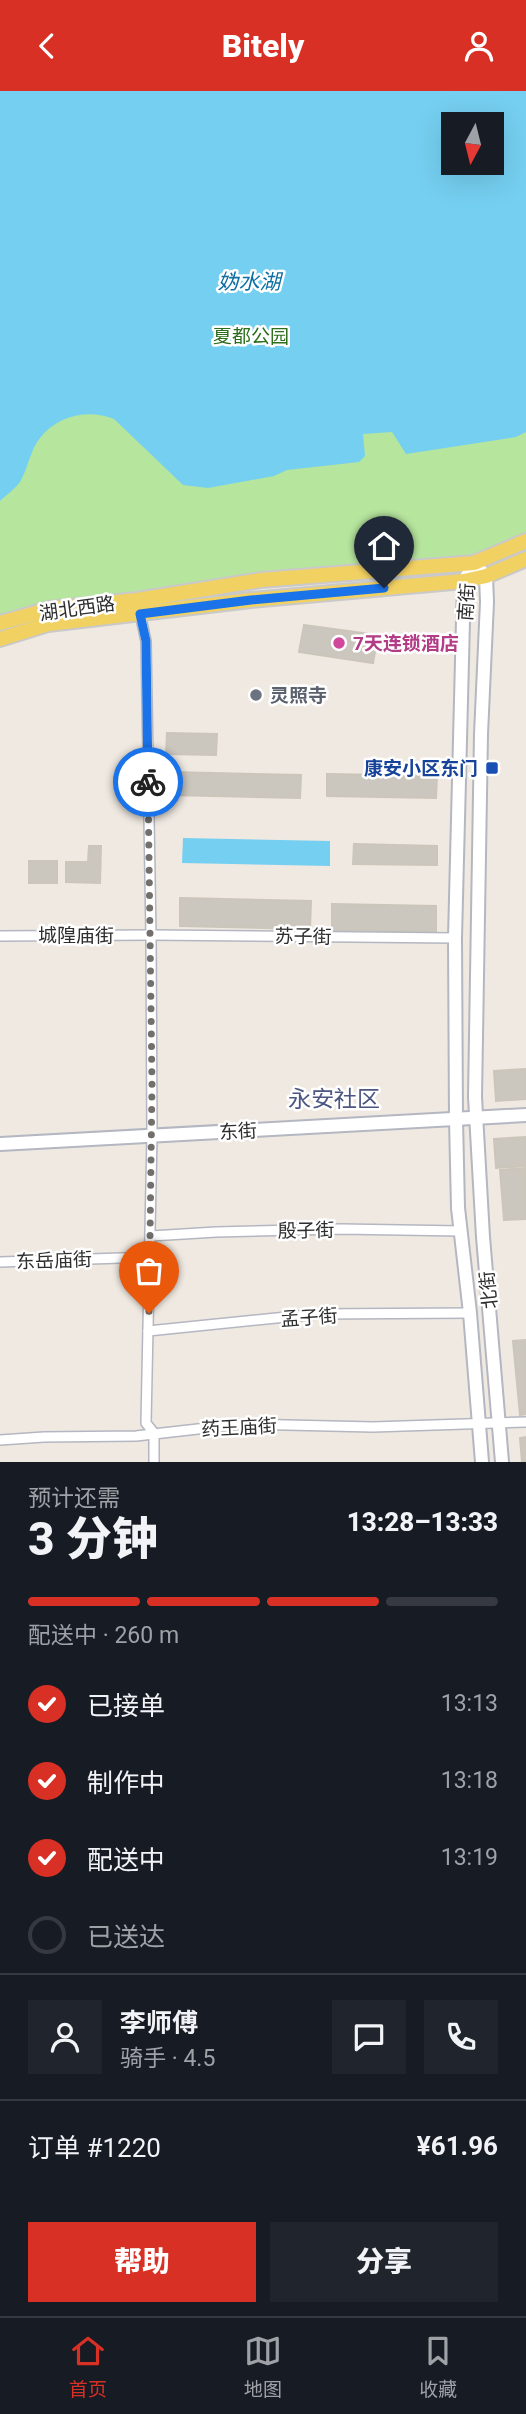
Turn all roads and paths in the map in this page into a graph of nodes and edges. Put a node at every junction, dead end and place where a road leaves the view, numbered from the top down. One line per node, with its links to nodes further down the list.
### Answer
1 (526, 541): 3 (main road, 湖北西路)
2 (526, 559): 4 (main road, 湖北西路)
3 (474, 562): 4 (street, 南街); 5 (street, 南街); 6 (main road, 湖北西路)
4 (486, 576): 5 (main road, 湖北西路); 13 (street, 南街)
5 (464, 581): 6 (main road, 湖北西路); 11 (street, 南街)
6 (139, 607): 7 (main road, 湖北西路); 8 (main road, 湖北西路); 9 (street)
7 (0, 623)
8 (0, 639)
9 (151, 935): 10 (street, 城隍庙街); 11 (street, 苏子街); 15 (street)
10 (0, 936)
11 (455, 938): 14 (street, 南街)
12 (526, 1115): 13 (street, 东街)
13 (476, 1118): 14 (street, 东街); 23 (street, 北街)
14 (456, 1119): 15 (street, 东街); 17 (street, 北街)
15 (152, 1136): 16 (street, 东街); 18 (street)
16 (0, 1144)
17 (461, 1231): 18 (street, 殷子街); 21 (street, 北街)
18 (151, 1236): 19 (street)
19 (150, 1257): 20 (street, 东岳庙街); 22 (street)
20 (0, 1262)
21 (470, 1313): 22 (street, 孟子街); 25 (street, 北街)
22 (148, 1331): 26 (street)
23 (500, 1422): 24 (street, 药王庙街); 25 (street, 药王庙街); 30 (street, 北街)
24 (526, 1422)
25 (478, 1424): 26 (street, 药王庙街); 29 (street, 北街)
26 (154, 1433): 27 (street, 药王庙街); 28 (street)
27 (0, 1440)
28 (155, 1462)
29 (482, 1462)
30 (502, 1462)

